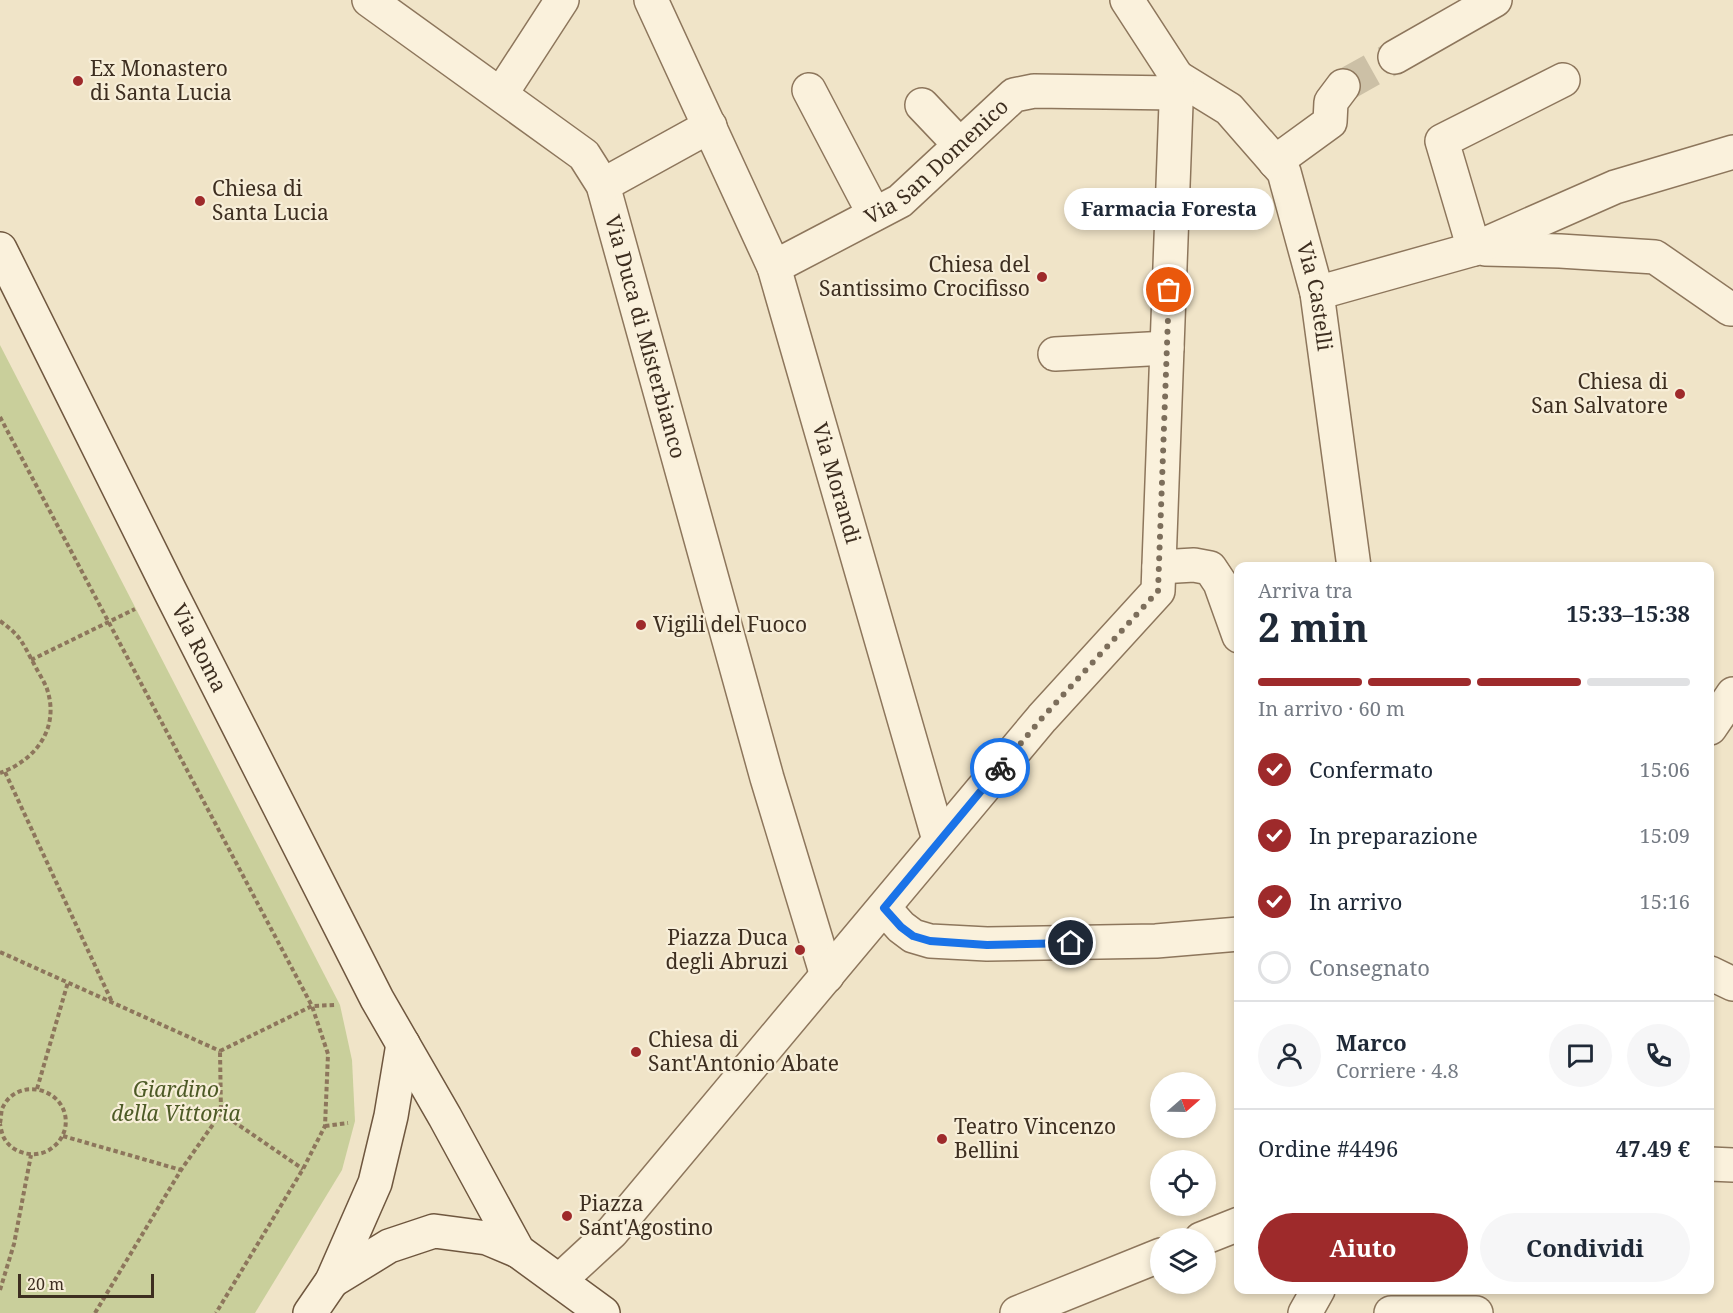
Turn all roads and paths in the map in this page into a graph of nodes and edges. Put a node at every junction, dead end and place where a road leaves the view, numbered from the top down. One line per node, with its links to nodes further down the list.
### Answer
1 (562, 0): 11 (street)
2 (651, 0): 13 (street, Via Morandi)
3 (1127, 0): 8 (street)
4 (1495, 0): 6 (street)
5 (379, 3): 11 (street, Via Duca di Misterbianco)
6 (1395, 57)
7 (1563, 80): 20 (street)
8 (1177, 85): 14 (street, Via San Domenico); 16 (street, Via Castelli); 24 (street)
9 (1343, 86): 16 (street)
10 (808, 90): 18 (street)
11 (501, 94): 17 (street, Via Duca di Misterbianco)
12 (922, 105): 14 (street)
13 (710, 126): 17 (street); 21 (street, Via Morandi)
14 (960, 145): 18 (street, Via San Domenico)
15 (1733, 152): 20 (street)
16 (1275, 162): 22 (street, Via Castelli)
17 (603, 185): 42 (street, Via Duca di Misterbianco)
18 (874, 214): 21 (street, Via San Domenico)
19 (0, 249): 29 (street, Via Roma)
20 (1474, 249): 22 (street); 23 (street)
21 (774, 267): 37 (street, Via Morandi)
22 (1317, 293): 27 (street, Via Castelli)
23 (1733, 309)
24 (1167, 348): 25 (street); 28 (street)
25 (1055, 354)
26 (0, 417): 31 (path)
27 (1353, 562)
28 (1159, 567): 32 (street); 37 (street)
29 (170, 591): 31 (path); 48 (street, Via Roma)
30 (0, 621): 33 (path)
31 (110, 622): 33 (path); 47 (path)
32 (1234, 622)
33 (31, 660): 36 (path)
34 (1733, 694): 35 (street)
35 (1714, 722)
36 (3, 773): 45 (path)
37 (948, 829): 38 (street)
38 (884, 908): 39 (street); 42 (street)
39 (1234, 934)
40 (0, 952): 43 (path)
41 (1714, 975): 44 (street)
42 (828, 976): 64 (street)
43 (68, 982): 45 (path); 50 (path)
44 (1733, 984)
45 (112, 1002): 49 (path)
46 (340, 1005): 47 (path)
47 (312, 1006): 49 (path); 58 (path)
48 (403, 1044): 62 (street, Via Roma); 65 (street)
49 (220, 1051): 52 (path)
50 (37, 1089): 51 (path); 54 (path)
51 (1, 1109): 53 (path)
52 (221, 1113): 58 (path); 59 (path)
53 (0, 1124): 55 (path)
54 (63, 1136): 55 (path); 59 (path)
55 (31, 1155): 66 (path)
56 (1714, 1164): 57 (street)
57 (1733, 1165)
58 (303, 1169): 71 (path)
59 (181, 1170): 70 (path)
60 (1234, 1226): 61 (street)
61 (1216, 1233)
62 (518, 1251): 64 (street); 65 (street)
63 (1150, 1259): 74 (street)
64 (560, 1280): 73 (street)
65 (332, 1281): 72 (street)
66 (0, 1290)
67 (1316, 1294): 75 (street)
68 (1481, 1294): 76 (street)
69 (1399, 1312): 76 (street)
70 (95, 1313)
71 (216, 1313)
72 (310, 1313)
73 (603, 1313)
74 (1017, 1313)
75 (1305, 1313)
76 (1477, 1313)

